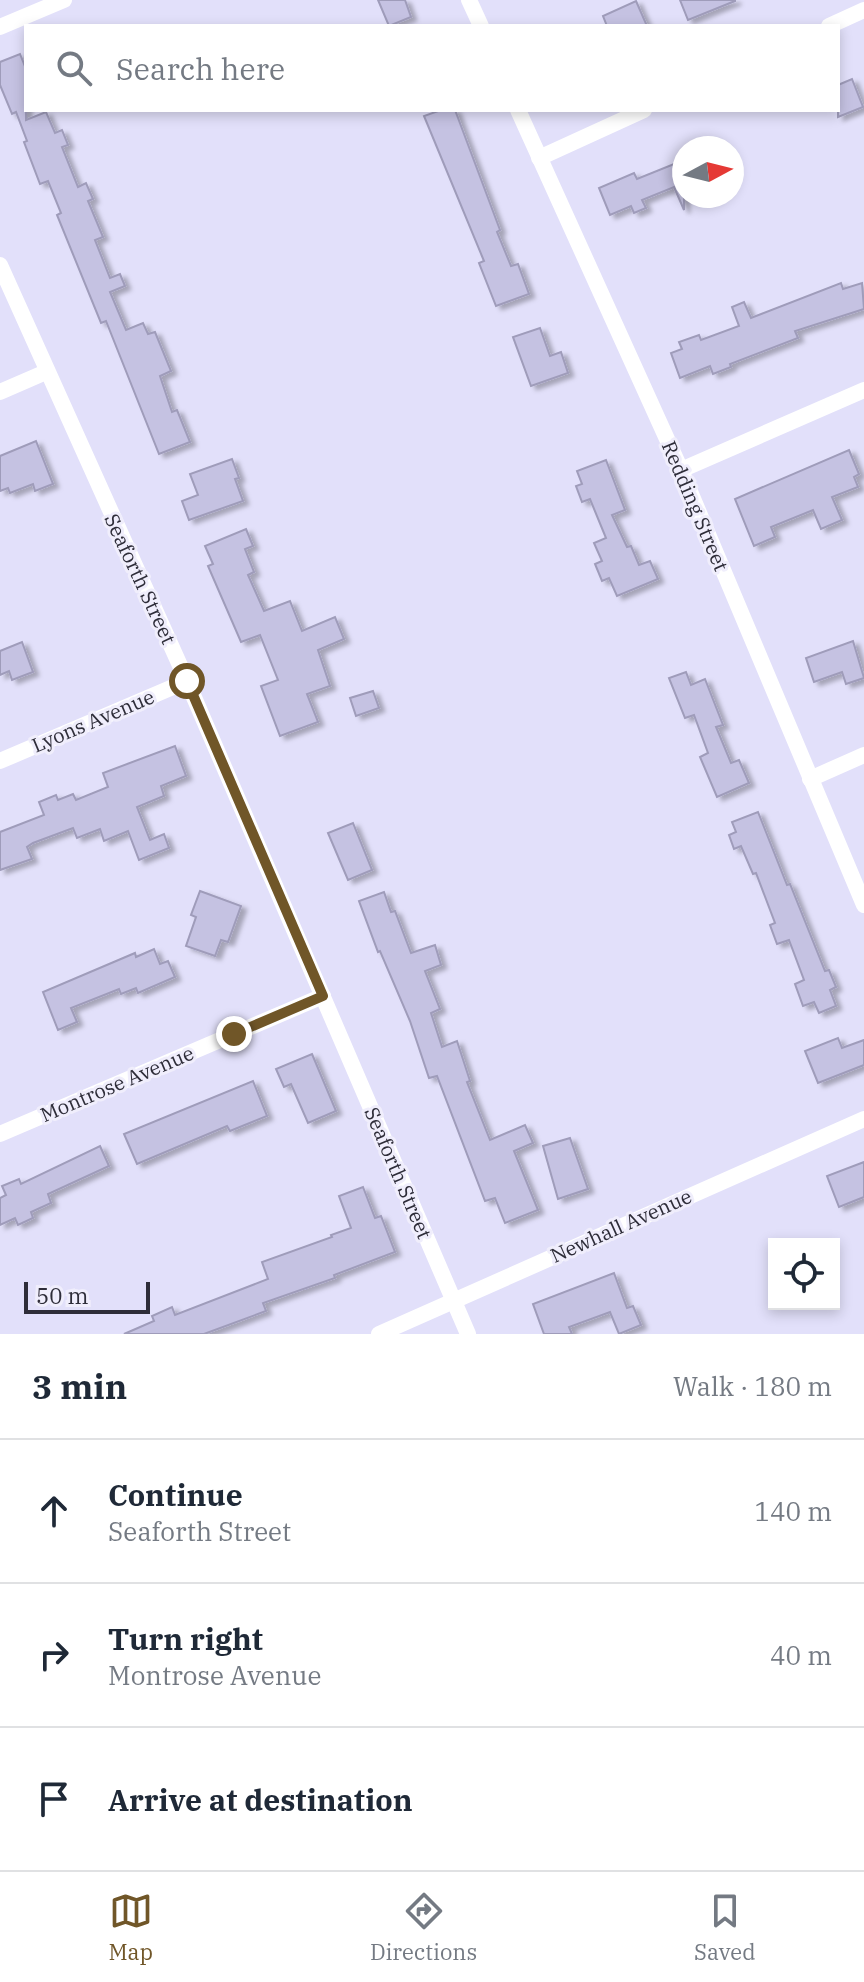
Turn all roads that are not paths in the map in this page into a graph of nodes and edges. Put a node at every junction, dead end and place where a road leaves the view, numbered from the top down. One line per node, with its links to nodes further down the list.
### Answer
1 (64, 0): 6 (street)
2 (469, 0): 4 (street)
3 (864, 10): 5 (street)
4 (480, 24)
5 (833, 24)
6 (0, 27)
7 (519, 112): 9 (street, Redding Street)
8 (640, 112): 9 (street)
9 (539, 158): 14 (street, Redding Street)
10 (0, 265): 11 (street, Seaforth Street)
11 (46, 372): 13 (street); 15 (street, Seaforth Street)
12 (864, 390): 14 (street)
13 (0, 392)
14 (681, 470): 18 (street, Redding Street)
15 (187, 681): 17 (street, Lyons Avenue); 20 (street, Seaforth Street)
16 (864, 755): 18 (street)
17 (0, 761)
18 (810, 779): 19 (street, Redding Street)
19 (864, 905)
20 (323, 996): 22 (street, Montrose Avenue); 23 (street, Seaforth Street)
21 (864, 1119): 23 (street, Newhall Avenue)
22 (0, 1134)
23 (453, 1302): 24 (street, Newhall Avenue); 25 (street, Seaforth Street)
24 (379, 1334)
25 (468, 1334)

